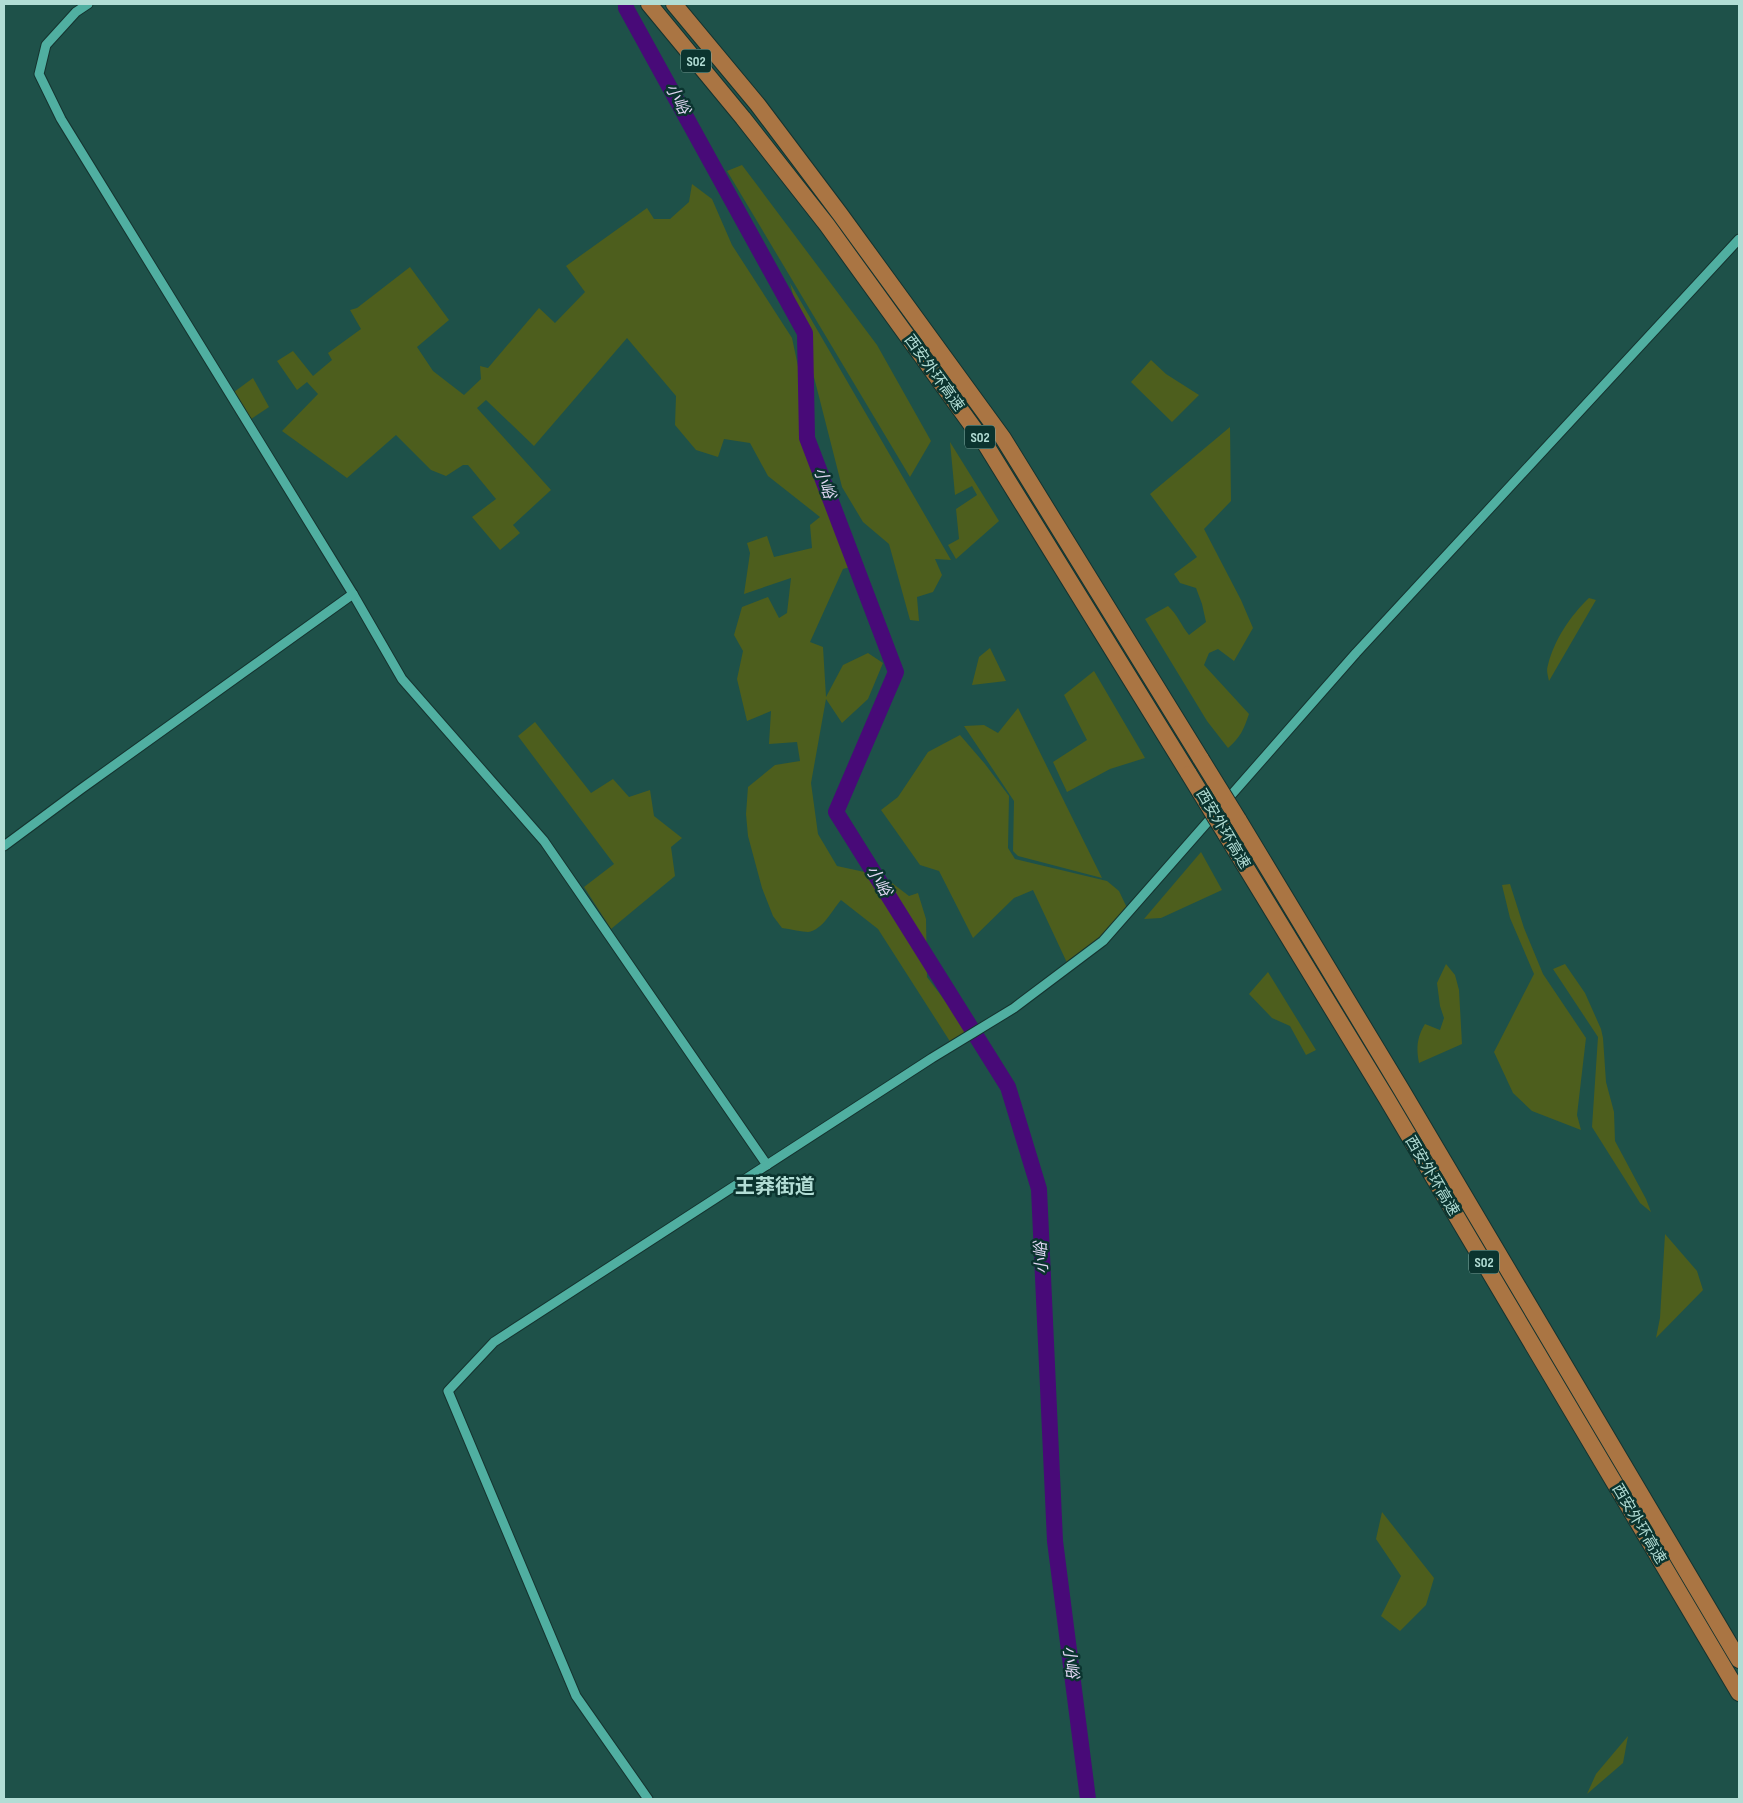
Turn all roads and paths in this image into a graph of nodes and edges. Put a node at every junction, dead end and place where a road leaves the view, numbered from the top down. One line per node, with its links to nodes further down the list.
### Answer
1 (88, 4): 5 (street)
2 (649, 4): 9 (highway, 西安外环高速 / S02, bridge)
3 (674, 4): 8 (highway, 西安外环高速 / S02, bridge)
4 (1739, 238): 7 (street)
5 (353, 594): 6 (street); 7 (street)
6 (4, 846)
7 (767, 1165): 10 (street)
8 (1739, 1660)
9 (1739, 1693)
10 (648, 1799)

